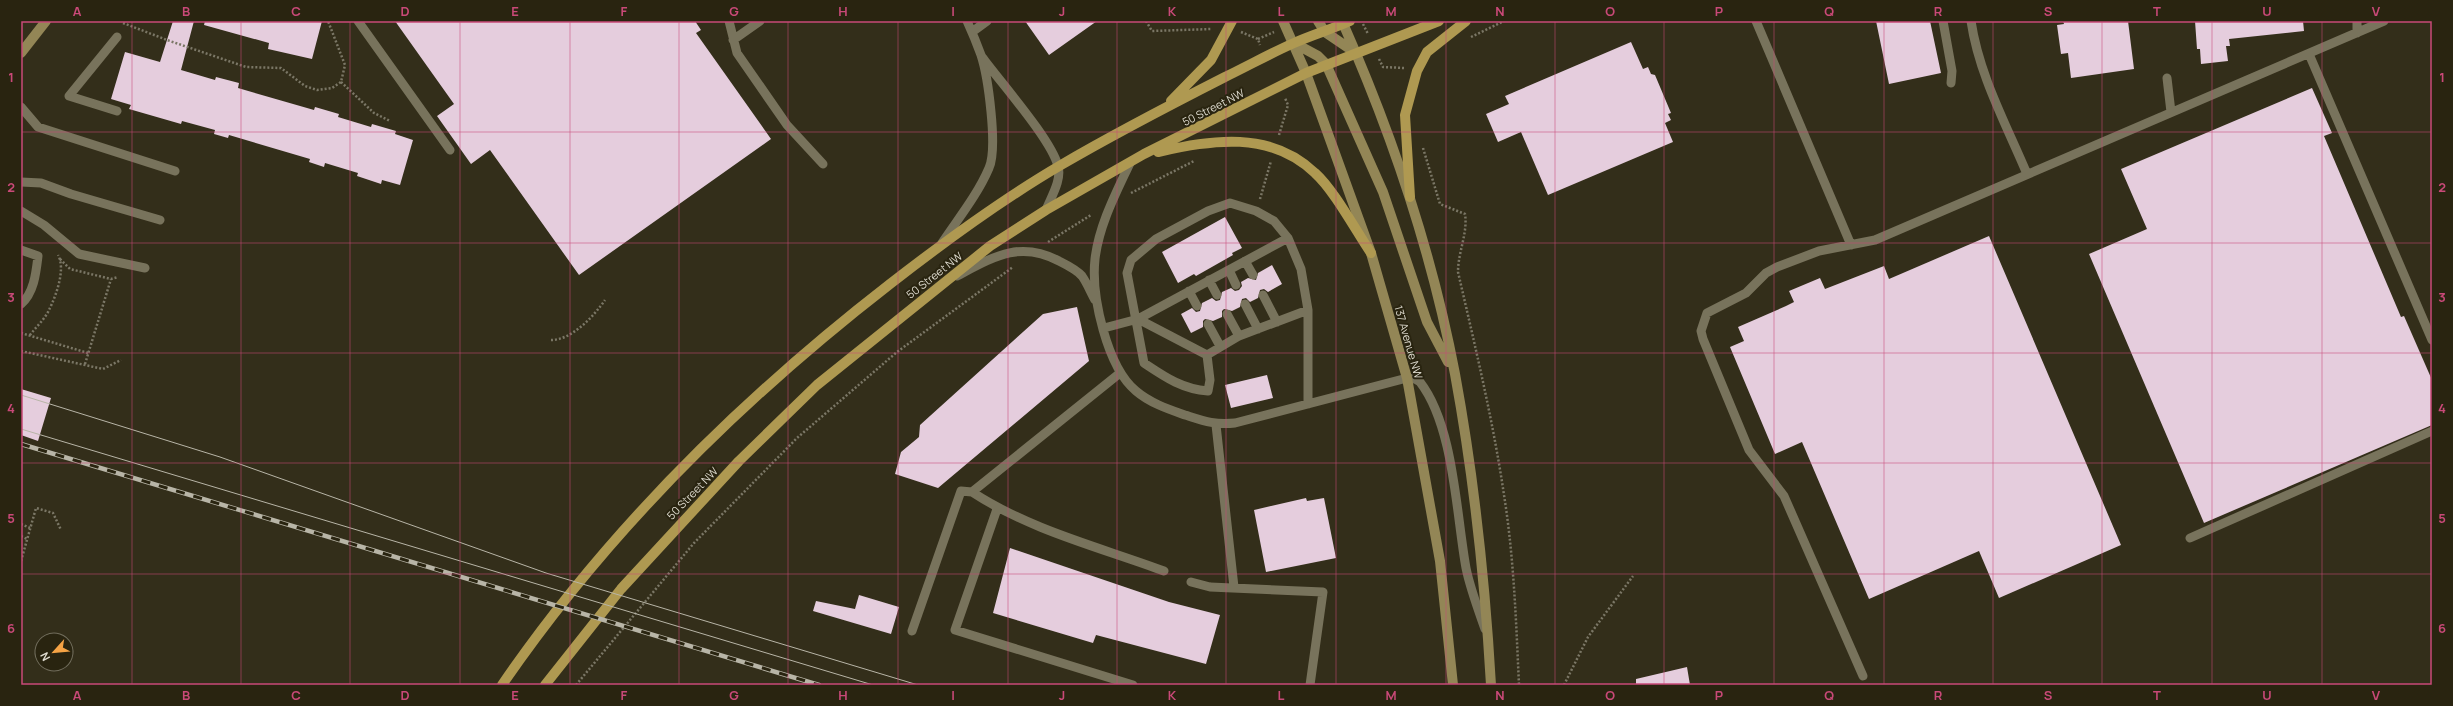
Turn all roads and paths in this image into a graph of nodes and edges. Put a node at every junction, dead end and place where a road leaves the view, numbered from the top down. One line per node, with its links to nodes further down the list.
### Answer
1 (46, 21): 32 (main road)
2 (328, 21): 40 (path)
3 (358, 21): 48 (lane)
4 (729, 21): 28 (lane)
5 (760, 21): 28 (lane)
6 (967, 21): 24 (lane)
7 (987, 21): 24 (lane)
8 (1146, 21): 23 (path)
9 (1232, 21): 43 (main road)
10 (1283, 21): 30 (main road, 137 Avenue NW)
11 (1318, 21): 25 (main road)
12 (1361, 21): 31 (path)
13 (1439, 21): 31 (main road, 50 Street NW)
14 (1466, 21): 37 (main road)
15 (1504, 21): 29 (path)
16 (1756, 21): 65 (lane)
17 (1943, 21): 41 (lane)
18 (1971, 21): 57 (lane)
19 (2357, 21): 26 (lane)
20 (1345, 22): 25 (main road, 50 Street NW); 33 (main road)
21 (2380, 22): 26 (lane)
22 (123, 23): 40 (path)
23 (1215, 27)
24 (972, 32): 35 (lane)
25 (1325, 32): 30 (main road, 50 Street NW); 33 (main road)
26 (2357, 32): 34 (lane)
27 (117, 37): 44 (lane)
28 (733, 40): 54 (lane)
29 (1466, 40)
30 (1294, 43): 36 (main road); 38 (main road, 137 Avenue NW); 43 (main road, 50 Street NW)
31 (1373, 46): 33 (main road, 50 Street NW); 37 (path)
32 (21, 53)
33 (1356, 53): 36 (main road, 50 Street NW); 59 (main road)
34 (2309, 54): 45 (lane); 98 (lane)
35 (982, 56): 55 (lane); 66 (lane)
36 (1326, 64): 38 (main road, 50 Street NW); 106 (main road)
37 (1417, 71): 59 (main road)
38 (1306, 73): 49 (main road, 50 Street NW); 70 (main road, 137 Avenue NW)
39 (2167, 78): 45 (lane)
40 (341, 82): 46 (path)
41 (1951, 83)
42 (21, 107): 56 (lane)
43 (1164, 108): 55 (main road, 50 Street NW)
44 (117, 111)
45 (2171, 112): 57 (lane)
46 (390, 121)
47 (1421, 140): 134 (path)
48 (450, 150)
49 (1144, 154): 53 (main road, 50 Street NW); 70 (main road)
50 (1266, 157): 52 (path)
51 (1201, 158): 60 (path)
52 (1272, 159)
53 (1130, 163): 60 (lane); 61 (main road, 50 Street NW)
54 (822, 164)
55 (1058, 166): 61 (lane); 66 (main road, 50 Street NW)
56 (175, 171)
57 (2027, 174): 65 (lane)
58 (21, 182): 63 (lane)
59 (1410, 197): 106 (main road)
60 (1112, 204): 68 (path); 85 (lane)
61 (1046, 210): 77 (main road, 50 Street NW)
62 (21, 211): 72 (lane)
63 (160, 220)
64 (1288, 238): 71 (lane); 87 (lane); 89 (lane)
65 (1851, 245): 126 (lane)
66 (940, 246): 127 (main road, 50 Street NW)
67 (21, 250): 83 (lane)
68 (1035, 251): 77 (lane); 85 (lane); 129 (path)
69 (57, 253): 95 (path)
70 (1371, 253): 107 (main road, 137 Avenue NW)
71 (1245, 261): 73 (lane); 74 (lane)
72 (145, 268)
73 (1229, 270): 76 (lane); 78 (lane)
74 (1253, 276)
75 (111, 279): 101 (path)
76 (1209, 280): 79 (lane); 80 (lane)
77 (940, 285): 128 (main road, 50 Street NW)
78 (1236, 285)
79 (1189, 292): 86 (lane); 89 (lane)
80 (1217, 295)
81 (1263, 295): 90 (lane)
82 (605, 300): 97 (path)
83 (21, 304)
84 (1245, 304): 93 (lane)
85 (1099, 306): 92 (lane)
86 (1197, 306)
87 (1308, 310): 90 (lane); 108 (lane)
88 (1227, 314): 96 (lane)
89 (1138, 319): 92 (lane); 102 (lane); 102 (lane)
90 (1277, 322): 93 (lane)
91 (1208, 324): 99 (lane)
92 (1104, 328): 105 (lane)
93 (1258, 329): 96 (lane)
94 (21, 333): 95 (path)
95 (30, 335): 101 (path)
96 (1239, 336): 99 (lane)
97 (551, 340)
98 (2432, 340)
99 (1220, 346): 102 (lane)
100 (21, 351): 104 (path)
101 (88, 353): 104 (path)
102 (1206, 355)
103 (121, 360): 104 (path)
104 (85, 364)
105 (1120, 373): 109 (lane); 111 (lane)
106 (1455, 374): 125 (main road)
107 (1407, 378): 108 (lane); 125 (lane); 132 (main road, 137 Avenue NW)
108 (1308, 404): 109 (lane)
109 (1216, 425): 123 (lane)
110 (2432, 431): 117 (lane)
111 (972, 492): 112 (lane); 124 (lane)
112 (997, 509): 120 (lane); 130 (lane)
113 (21, 524): 114 (path)
114 (30, 528): 115 (path); 118 (path)
115 (62, 530)
116 (21, 536): 118 (path)
117 (2190, 538)
118 (27, 539): 119 (path)
119 (21, 560)
120 (1164, 572)
121 (1633, 576): 135 (path)
122 (1191, 582): 123 (lane)
123 (1234, 587): 131 (lane)
124 (912, 631)
125 (1489, 643): 133 (main road)
126 (1863, 676)
127 (502, 685)
128 (545, 685)
129 (576, 685)
130 (1133, 685)
131 (1310, 685)
132 (1453, 685)
133 (1491, 685)
134 (1519, 685)
135 (1564, 685)

